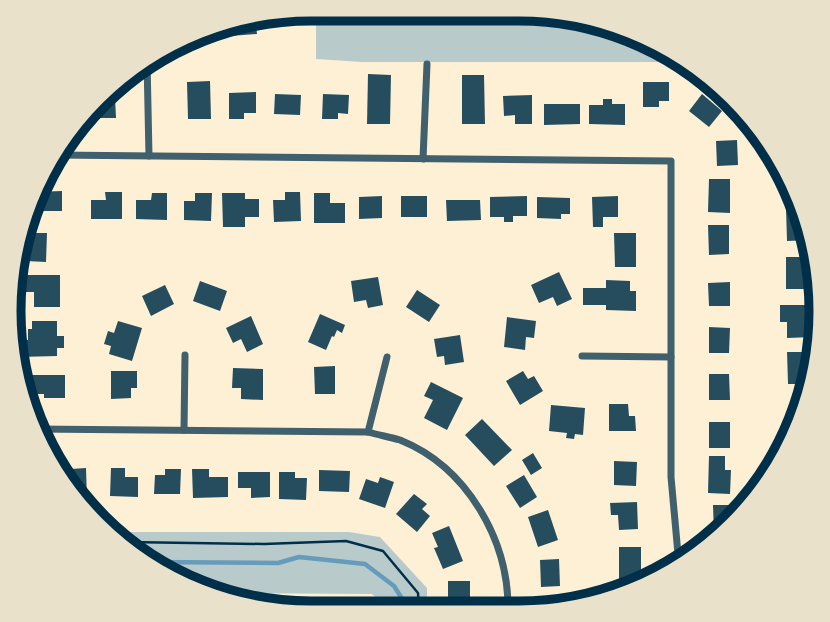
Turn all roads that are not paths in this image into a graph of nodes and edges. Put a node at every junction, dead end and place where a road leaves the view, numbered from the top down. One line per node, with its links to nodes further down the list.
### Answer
1 (426, 64): 5 (street)
2 (147, 72): 4 (street)
3 (67, 155): 4 (street)
4 (149, 156): 5 (street)
5 (423, 159): 9 (street)
6 (185, 355): 11 (street)
7 (582, 356): 9 (street)
8 (387, 357): 12 (street)
9 (671, 358): 13 (street)
10 (46, 429): 11 (street)
11 (184, 430): 12 (street)
12 (368, 432): 14 (street)
13 (678, 553)
14 (508, 601)

